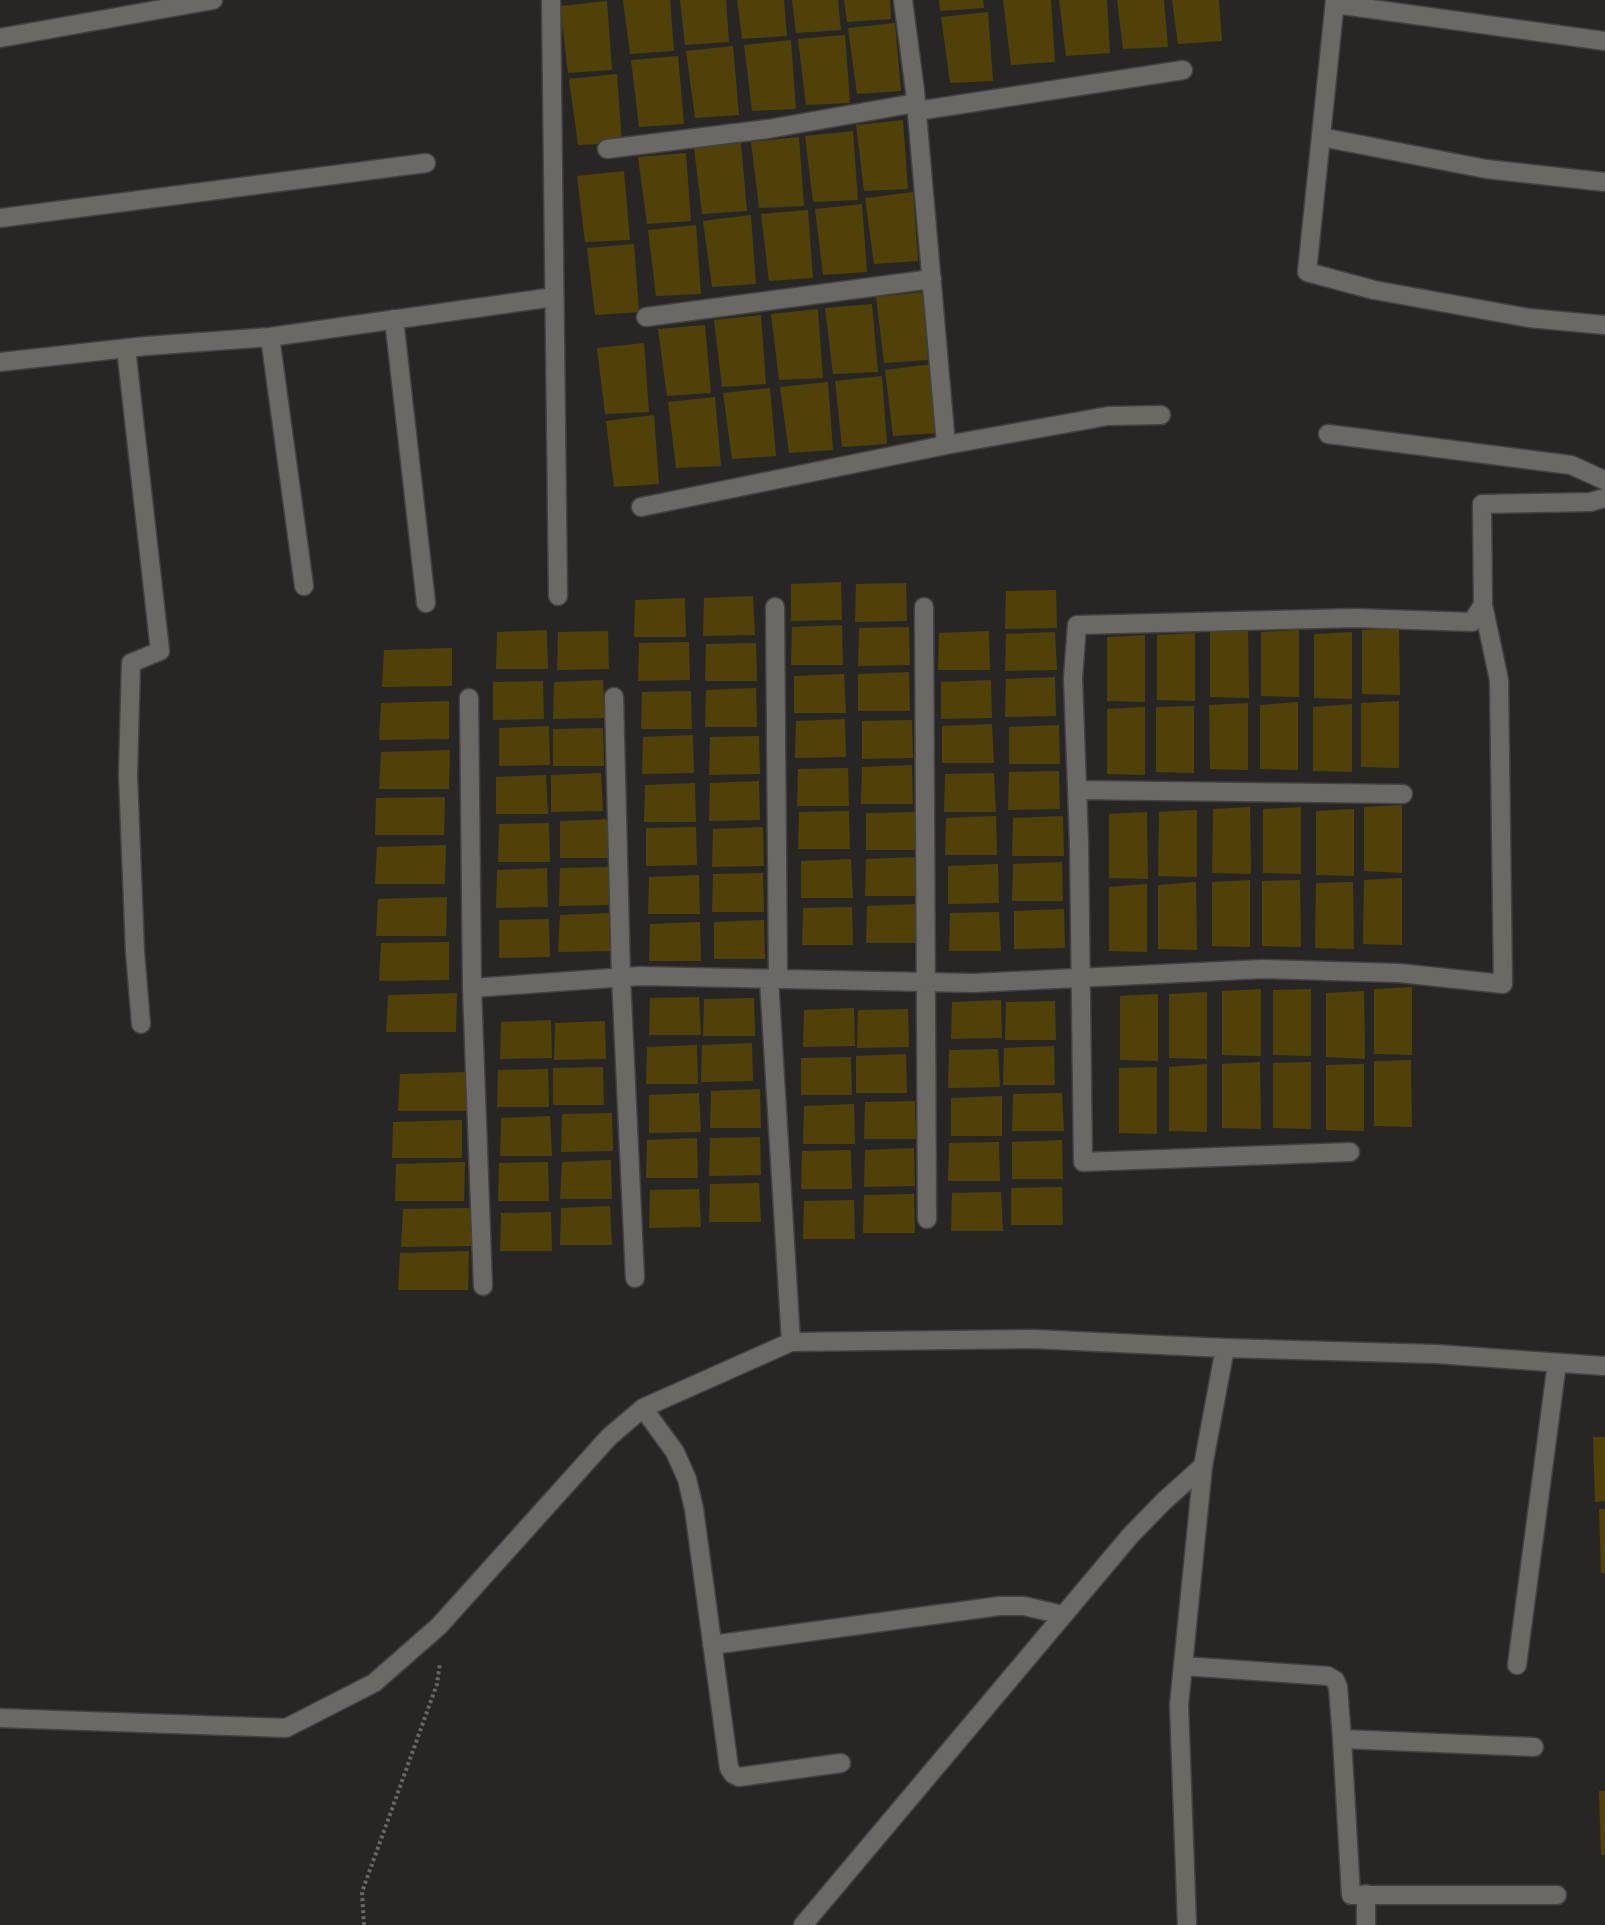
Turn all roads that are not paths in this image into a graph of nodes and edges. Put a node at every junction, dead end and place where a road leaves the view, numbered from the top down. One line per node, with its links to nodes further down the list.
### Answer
1 (213, 0): 5 (street)
2 (551, 0): 15 (street)
3 (903, 0): 8 (street)
4 (1335, 2): 6 (street); 9 (street)
5 (0, 38)
6 (1605, 41)
7 (1183, 70): 8 (street)
8 (916, 107): 10 (street); 14 (street)
9 (1321, 137): 12 (street); 18 (street)
10 (607, 149)
11 (426, 163): 13 (street)
12 (1605, 182)
13 (0, 218)
14 (932, 279): 16 (street); 24 (street)
15 (554, 297): 17 (street); 30 (street)
16 (646, 317)
17 (394, 319): 19 (street); 31 (street)
18 (1605, 325)
19 (270, 337): 20 (street); 29 (street)
20 (126, 348): 21 (street); 44 (street)
21 (0, 362)
22 (1161, 415): 24 (street)
23 (1328, 434): 26 (street)
24 (946, 445): 28 (street)
25 (1605, 465): 26 (street)
26 (1605, 480)
27 (1605, 498): 32 (street)
28 (641, 507)
29 (304, 586)
30 (558, 596)
31 (426, 603)
32 (1483, 605): 37 (street); 41 (street)
33 (775, 607): 40 (street)
34 (924, 607): 42 (street)
35 (614, 697): 39 (street)
36 (469, 698): 43 (street)
37 (1077, 790): 38 (street); 41 (street)
38 (1403, 794)
39 (621, 977): 40 (street); 43 (street); 47 (street)
40 (774, 979): 42 (street); 49 (street)
41 (1081, 979): 42 (street); 45 (street)
42 (926, 981): 46 (street)
43 (472, 988): 48 (street)
44 (141, 1024)
45 (1350, 1152)
46 (927, 1220)
47 (635, 1278)
48 (483, 1286)
49 (790, 1342): 50 (street); 53 (street)
50 (1225, 1348): 51 (street); 54 (street)
51 (1557, 1363): 52 (street); 57 (street)
52 (1605, 1366)
53 (643, 1408): 56 (street); 59 (street)
54 (1203, 1466): 55 (street); 58 (street)
55 (1063, 1615): 56 (street); 65 (street)
56 (712, 1645): 62 (street)
57 (1517, 1665)
58 (1183, 1666): 60 (street); 66 (street)
59 (0, 1718)
60 (1342, 1739): 61 (street); 63 (street)
61 (1534, 1747)
62 (841, 1763)
63 (1365, 1894): 64 (street); 67 (street)
64 (1557, 1895)
65 (803, 1925)
66 (1187, 1925)
67 (1366, 1925)

